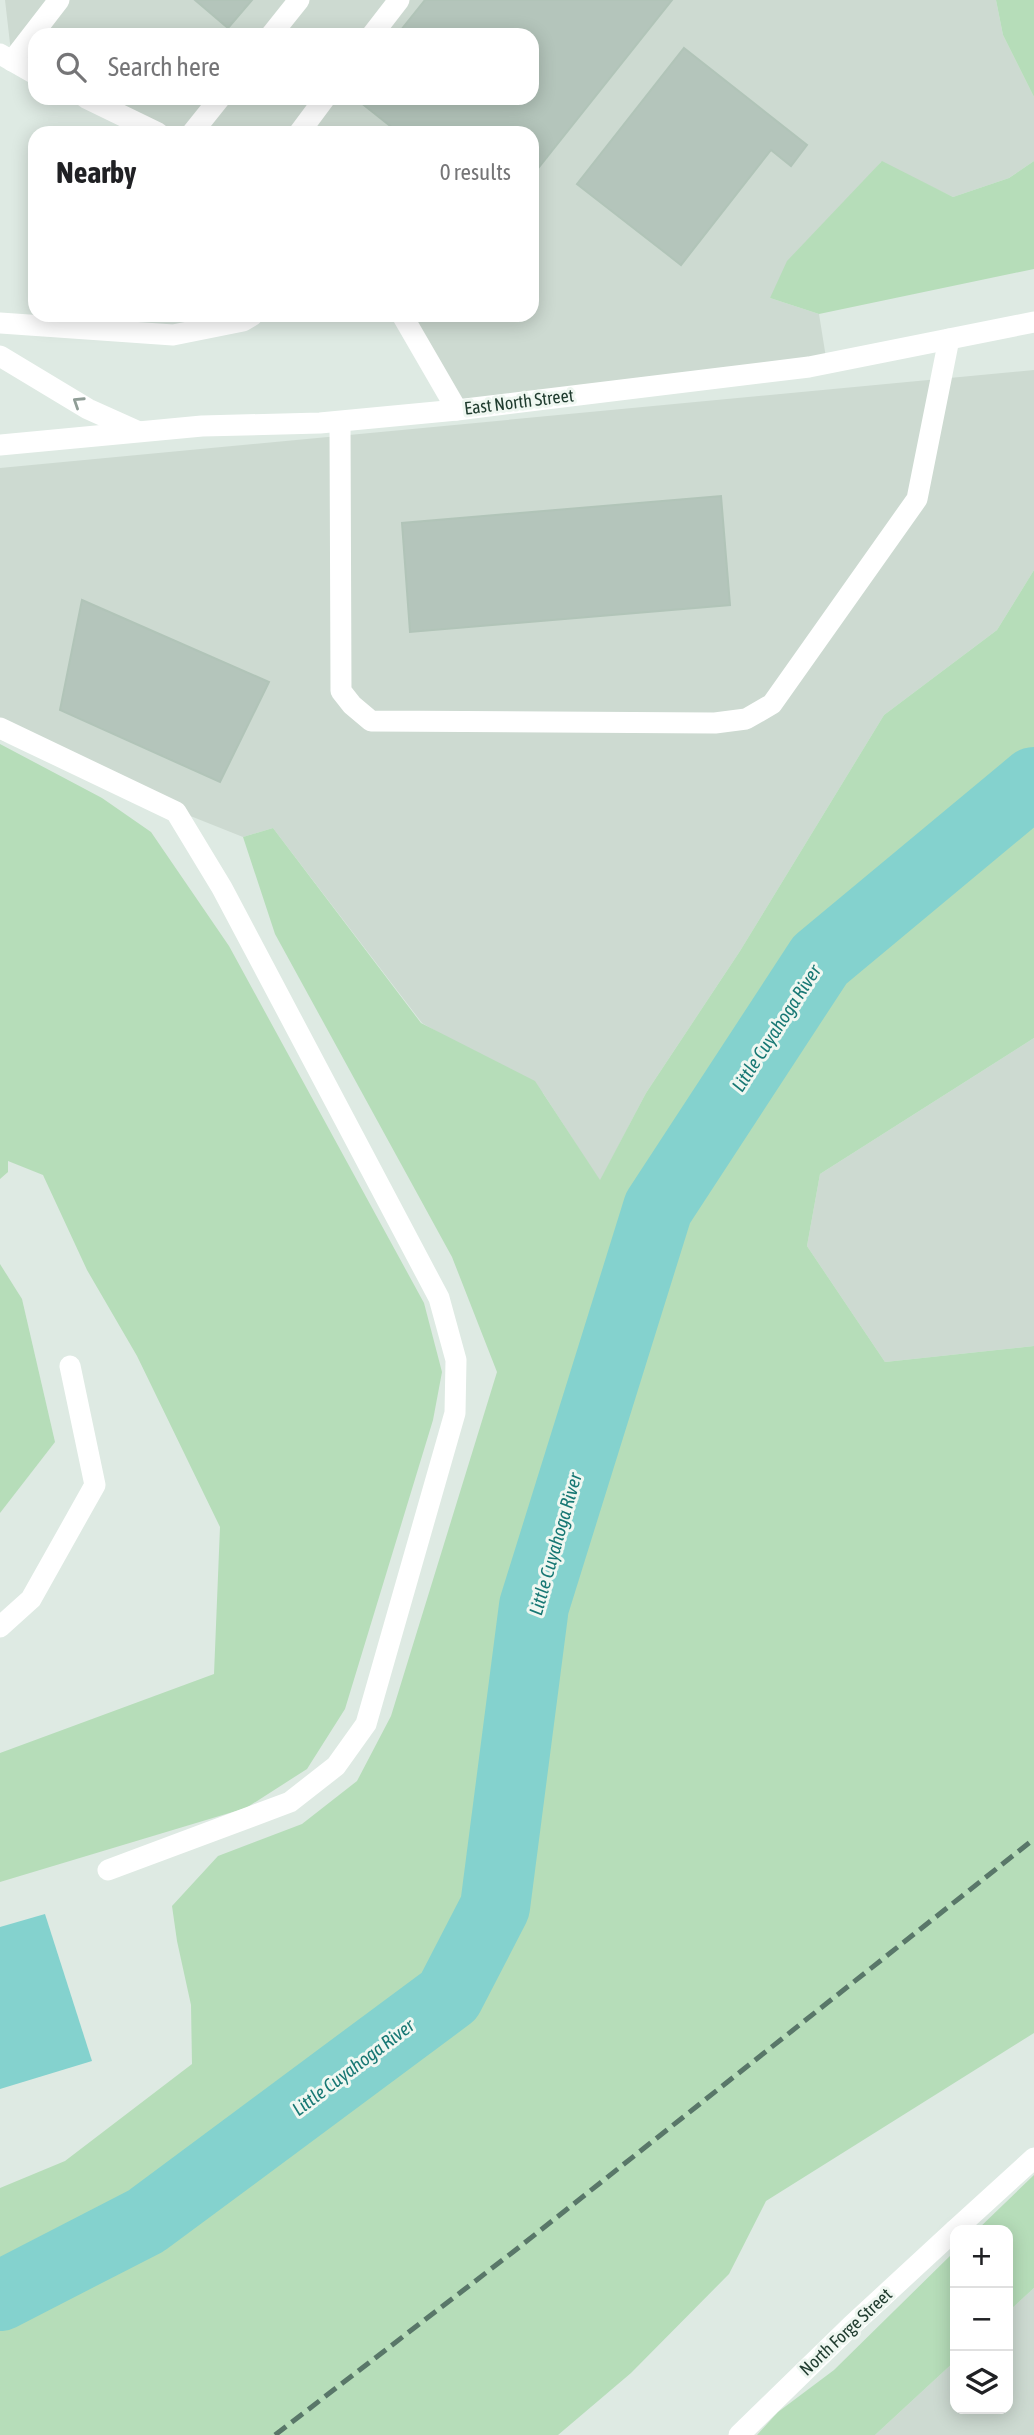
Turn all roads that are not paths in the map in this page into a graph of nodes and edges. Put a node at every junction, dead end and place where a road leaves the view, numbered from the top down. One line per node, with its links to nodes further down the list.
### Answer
1 (59, 0): 4 (street)
2 (299, 0): 5 (street)
3 (399, 0): 6 (street)
4 (33, 28)
5 (277, 28)
6 (377, 28)
7 (28, 33): 8 (street)
8 (6, 57): 9 (street)
9 (28, 70)
10 (100, 105): 13 (street)
11 (214, 105): 14 (street)
12 (320, 105): 15 (street)
13 (144, 126)
14 (198, 126)
15 (304, 126)
16 (238, 322): 19 (street)
17 (406, 322): 22 (street)
18 (1034, 322): 20 (street, East North Street)
19 (0, 323)
20 (949, 339): 22 (street, East North Street); 23 (street)
21 (0, 356): 24 (street, one-way to 21)
22 (457, 410): 23 (street, East North Street)
23 (341, 422): 24 (street, East North Street)
24 (139, 432): 25 (street, East North Street)
25 (0, 445)
26 (0, 728): 29 (street)
27 (70, 1366): 28 (street)
28 (0, 1627)
29 (108, 1870)
30 (1034, 2158): 31 (street, North Forge Street)
31 (960, 2225)
32 (950, 2235): 33 (street, North Forge Street)
33 (738, 2435)

